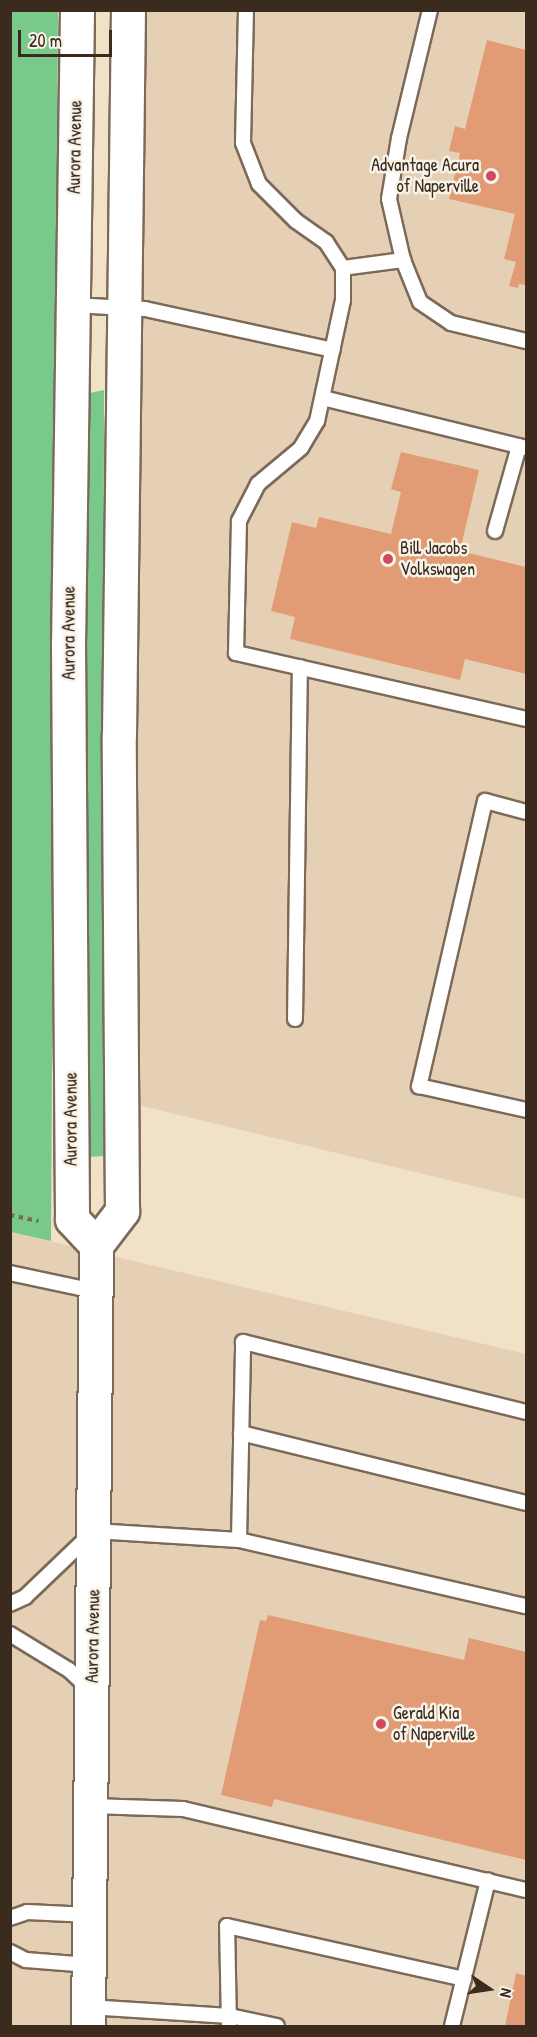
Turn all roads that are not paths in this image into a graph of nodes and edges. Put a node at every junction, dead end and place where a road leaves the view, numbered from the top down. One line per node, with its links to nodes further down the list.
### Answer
1 (77, 10): 7 (main road, Aurora Avenue)
2 (128, 10): 8 (main road)
3 (246, 10): 6 (lane)
4 (430, 10): 5 (lane)
5 (403, 260): 6 (lane); 9 (lane)
6 (343, 268): 10 (lane)
7 (73, 305): 8 (lane); 19 (main road, Aurora Avenue)
8 (124, 308): 10 (lane); 19 (main road)
9 (526, 342)
10 (333, 350): 11 (lane)
11 (323, 398): 12 (lane); 14 (lane)
12 (523, 447): 13 (lane)
13 (495, 531)
14 (300, 667): 15 (lane); 17 (lane)
15 (526, 719)
16 (526, 812): 18 (lane)
17 (295, 1019)
18 (526, 1110)
19 (96, 1245): 21 (main road, Aurora Avenue)
20 (10, 1273): 21 (lane)
21 (98, 1291): 25 (main road, Aurora Avenue)
22 (526, 1412): 23 (lane)
23 (241, 1433): 24 (lane); 26 (lane)
24 (526, 1503)
25 (94, 1531): 26 (lane); 27 (lane); 30 (main road, Aurora Avenue)
26 (239, 1540): 28 (lane)
27 (10, 1604)
28 (526, 1606)
29 (10, 1634): 30 (lane)
30 (92, 1692): 31 (main road, Aurora Avenue)
31 (91, 1806): 32 (lane); 34 (main road, Aurora Avenue)
32 (488, 1880): 33 (lane); 38 (lane)
33 (526, 1890)
34 (90, 1915): 35 (lane); 37 (main road, Aurora Avenue)
35 (10, 1918)
36 (10, 1952): 37 (lane)
37 (89, 1965): 39 (main road, Aurora Avenue)
38 (464, 1979): 40 (lane); 42 (lane)
39 (88, 2017): 40 (lane)
40 (230, 2021): 41 (lane)
41 (277, 2026)
42 (452, 2026)

